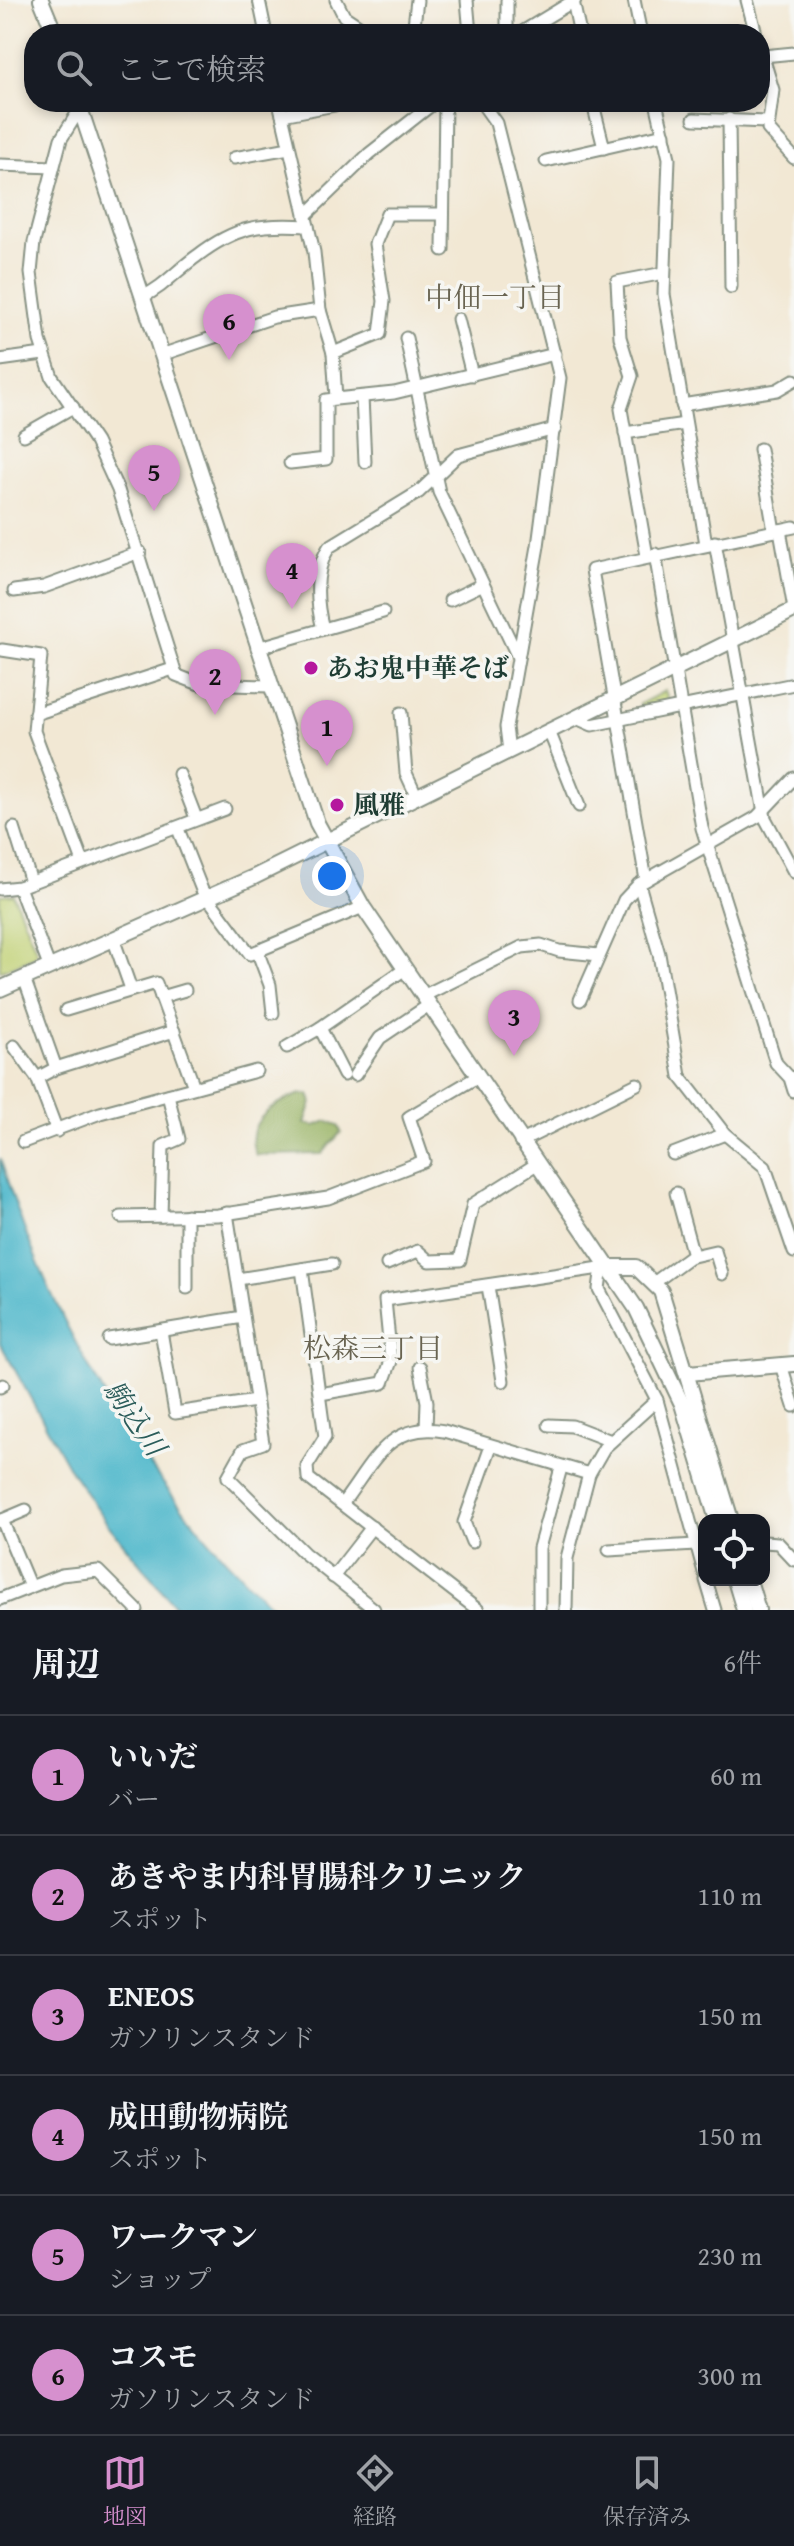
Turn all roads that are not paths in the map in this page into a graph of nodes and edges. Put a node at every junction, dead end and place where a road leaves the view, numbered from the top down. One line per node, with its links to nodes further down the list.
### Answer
1 (41, 0): 10 (street)
2 (259, 0): 11 (street)
3 (336, 0): 12 (street)
4 (417, 0): 13 (street)
5 (467, 0): 14 (street)
6 (507, 0): 15 (street)
7 (574, 0): 16 (street); 17 (street)
8 (634, 0): 18 (street)
9 (747, 0): 19 (street)
10 (51, 24)
11 (264, 24)
12 (356, 24)
13 (414, 24)
14 (469, 24)
15 (507, 24)
16 (535, 24)
17 (578, 24)
18 (639, 24)
19 (753, 24)
20 (770, 52): 21 (street)
21 (794, 53)
22 (770, 80): 23 (street)
23 (770, 104)
24 (75, 112): 45 (street)
25 (81, 112): 51 (street)
26 (281, 112): 34 (street)
27 (298, 112): 34 (street)
28 (422, 112): 47 (street)
29 (445, 112): 46 (street)
30 (488, 112): 57 (street)
31 (595, 112): 40 (street)
32 (658, 112): 38 (street)
33 (768, 112): 37 (street)
34 (282, 115): 39 (street)
35 (694, 119): 36 (street)
36 (729, 119): 37 (street); 50 (street)
37 (766, 122): 42 (street)
38 (664, 134): 40 (street); 49 (street)
39 (289, 148): 41 (street); 47 (street)
40 (604, 148): 43 (street)
41 (234, 158)
42 (794, 158)
43 (546, 161)
44 (0, 165): 45 (street)
45 (53, 167): 56 (street)
46 (443, 214): 48 (street); 55 (street)
47 (307, 221): 51 (street); 52 (street)
48 (443, 250)
49 (664, 273): 65 (street); 69 (street)
50 (731, 287)
51 (142, 297): 58 (street)
52 (320, 310): 55 (street); 58 (street)
53 (458, 319): 60 (street)
54 (406, 338): 62 (street)
55 (333, 353): 64 (street)
56 (43, 354): 59 (street); 66 (street)
57 (555, 354): 60 (street); 68 (street)
58 (161, 355): 87 (street)
59 (0, 360)
60 (472, 375): 62 (street)
61 (794, 380): 65 (street)
62 (417, 388): 63 (street); 74 (street)
63 (362, 397): 64 (street); 72 (street)
64 (336, 398): 73 (street)
65 (682, 405): 67 (street)
66 (73, 407): 70 (street); 78 (street)
67 (685, 424): 69 (street); 77 (street)
68 (555, 429): 74 (street); 89 (street)
69 (625, 433): 79 (street)
70 (24, 435)
71 (760, 449): 76 (street)
72 (365, 462)
73 (290, 463)
74 (436, 478): 80 (street); 85 (street)
75 (794, 527): 76 (street)
76 (777, 530): 77 (street); 83 (street)
77 (710, 543): 79 (street); 86 (street)
78 (140, 552): 81 (street); 90 (street)
79 (651, 555): 91 (street); 95 (street)
80 (481, 585): 82 (street); 89 (street)
81 (14, 591)
82 (450, 600)
83 (794, 609): 86 (street)
84 (383, 612): 85 (street)
85 (323, 629): 87 (street)
86 (733, 640): 91 (street); 94 (street)
87 (257, 648): 93 (street)
88 (2, 650): 98 (street)
89 (518, 657): 102 (street)
90 (173, 669): 93 (street); 98 (street)
91 (673, 670): 95 (street); 96 (street)
92 (794, 684): 94 (street)
93 (269, 686): 112 (street)
94 (742, 695): 96 (street); 108 (street)
95 (614, 699): 99 (street); 100 (street)
96 (679, 708): 100 (street); 113 (street)
97 (401, 713): 105 (street)
98 (35, 714): 114 (street)
99 (576, 718): 100 (street); 101 (street)
100 (618, 720): 117 (street)
101 (549, 731): 102 (street); 106 (street)
102 (509, 751): 105 (street)
103 (179, 774): 109 (street)
104 (794, 778): 108 (street)
105 (417, 797): 112 (street)
106 (579, 806)
107 (225, 809): 109 (street)
108 (763, 811): 113 (street); 115 (street)
109 (196, 818): 111 (street)
110 (14, 828): 116 (street)
111 (178, 829): 114 (street); 120 (street)
112 (325, 842): 120 (street); 121 (street)
113 (706, 846): 117 (street); 146 (street)
114 (83, 862): 116 (street)
115 (794, 872)
116 (31, 882): 118 (street)
117 (643, 882): 124 (street); 149 (street)
118 (19, 887): 119 (street); 125 (street)
119 (0, 889)
120 (207, 898): 122 (street); 123 (street)
121 (363, 907): 123 (street); 126 (street)
122 (113, 938): 125 (street); 129 (street)
123 (258, 953): 135 (street)
124 (599, 955): 132 (street); 133 (street)
125 (49, 966): 127 (street)
126 (405, 969): 132 (street); 136 (street)
127 (24, 978): 128 (street); 140 (street)
128 (0, 989)
129 (131, 989): 131 (street); 134 (street)
130 (185, 990): 131 (street)
131 (161, 997): 137 (street)
132 (426, 1000): 136 (street); 142 (street)
133 (580, 1000)
134 (66, 1010)
135 (273, 1013)
136 (320, 1028): 139 (street)
137 (174, 1031): 140 (street); 145 (street)
138 (14, 1046): 143 (street)
139 (287, 1047)
140 (56, 1068): 143 (street)
141 (256, 1071): 145 (street)
142 (477, 1077): 151 (street); 155 (street)
143 (37, 1078): 148 (street)
144 (637, 1084): 151 (street)
145 (194, 1087): 147 (street)
146 (794, 1091)
147 (168, 1095): 148 (street); 157 (street)
148 (57, 1131): 150 (street)
149 (725, 1134): 152 (street); 159 (street)
150 (23, 1142)
151 (520, 1142): 153 (street)
152 (673, 1154)
153 (535, 1165): 162 (street); 163 (street)
154 (676, 1193): 160 (street)
155 (227, 1213): 156 (street); 166 (street)
156 (187, 1215): 157 (street); 169 (street)
157 (161, 1216): 158 (street)
158 (121, 1217)
159 (794, 1252)
160 (693, 1255): 165 (street); 167 (street)
161 (332, 1264): 164 (street)
162 (387, 1264)
163 (607, 1267): 167 (street); 168 (street); 178 (street); 189 (street)
164 (302, 1269): 166 (street); 177 (street)
165 (722, 1274)
166 (238, 1279): 170 (street)
167 (655, 1282): 175 (street)
168 (488, 1286): 176 (street); 177 (street)
169 (187, 1288)
170 (243, 1317): 171 (street); 179 (street)
171 (161, 1331): 172 (street); 179 (street)
172 (109, 1339)
173 (788, 1364): 175 (street); 180 (street)
174 (420, 1367): 182 (street)
175 (688, 1373): 190 (street)
176 (503, 1381)
177 (320, 1394): 187 (street)
178 (657, 1400): 183 (street); 195 (street)
179 (256, 1401): 199 (street)
180 (794, 1406)
181 (549, 1425): 183 (street)
182 (426, 1429): 184 (street); 187 (street)
183 (611, 1441): 186 (street)
184 (491, 1446): 185 (street); 193 (street)
185 (561, 1468): 186 (street); 208 (street)
186 (589, 1474): 209 (street)
187 (342, 1504): 192 (street)
188 (26, 1510): 191 (street)
189 (715, 1514)
190 (729, 1514)
191 (1, 1520): 203 (street)
192 (372, 1527): 199 (street); 207 (street)
193 (472, 1542)
194 (770, 1542): 198 (street)
195 (696, 1545): 196 (street); 197 (street)
196 (609, 1550)
197 (698, 1552)
198 (794, 1560)
199 (333, 1577): 205 (street)
200 (708, 1586): 210 (street)
201 (737, 1586): 211 (street)
202 (751, 1586): 212 (street)
203 (30, 1587): 204 (street); 206 (street)
204 (0, 1599)
205 (374, 1609)
206 (137, 1610)
207 (478, 1610)
208 (539, 1610)
209 (566, 1610)
210 (715, 1610)
211 (744, 1610)
212 (758, 1610)

